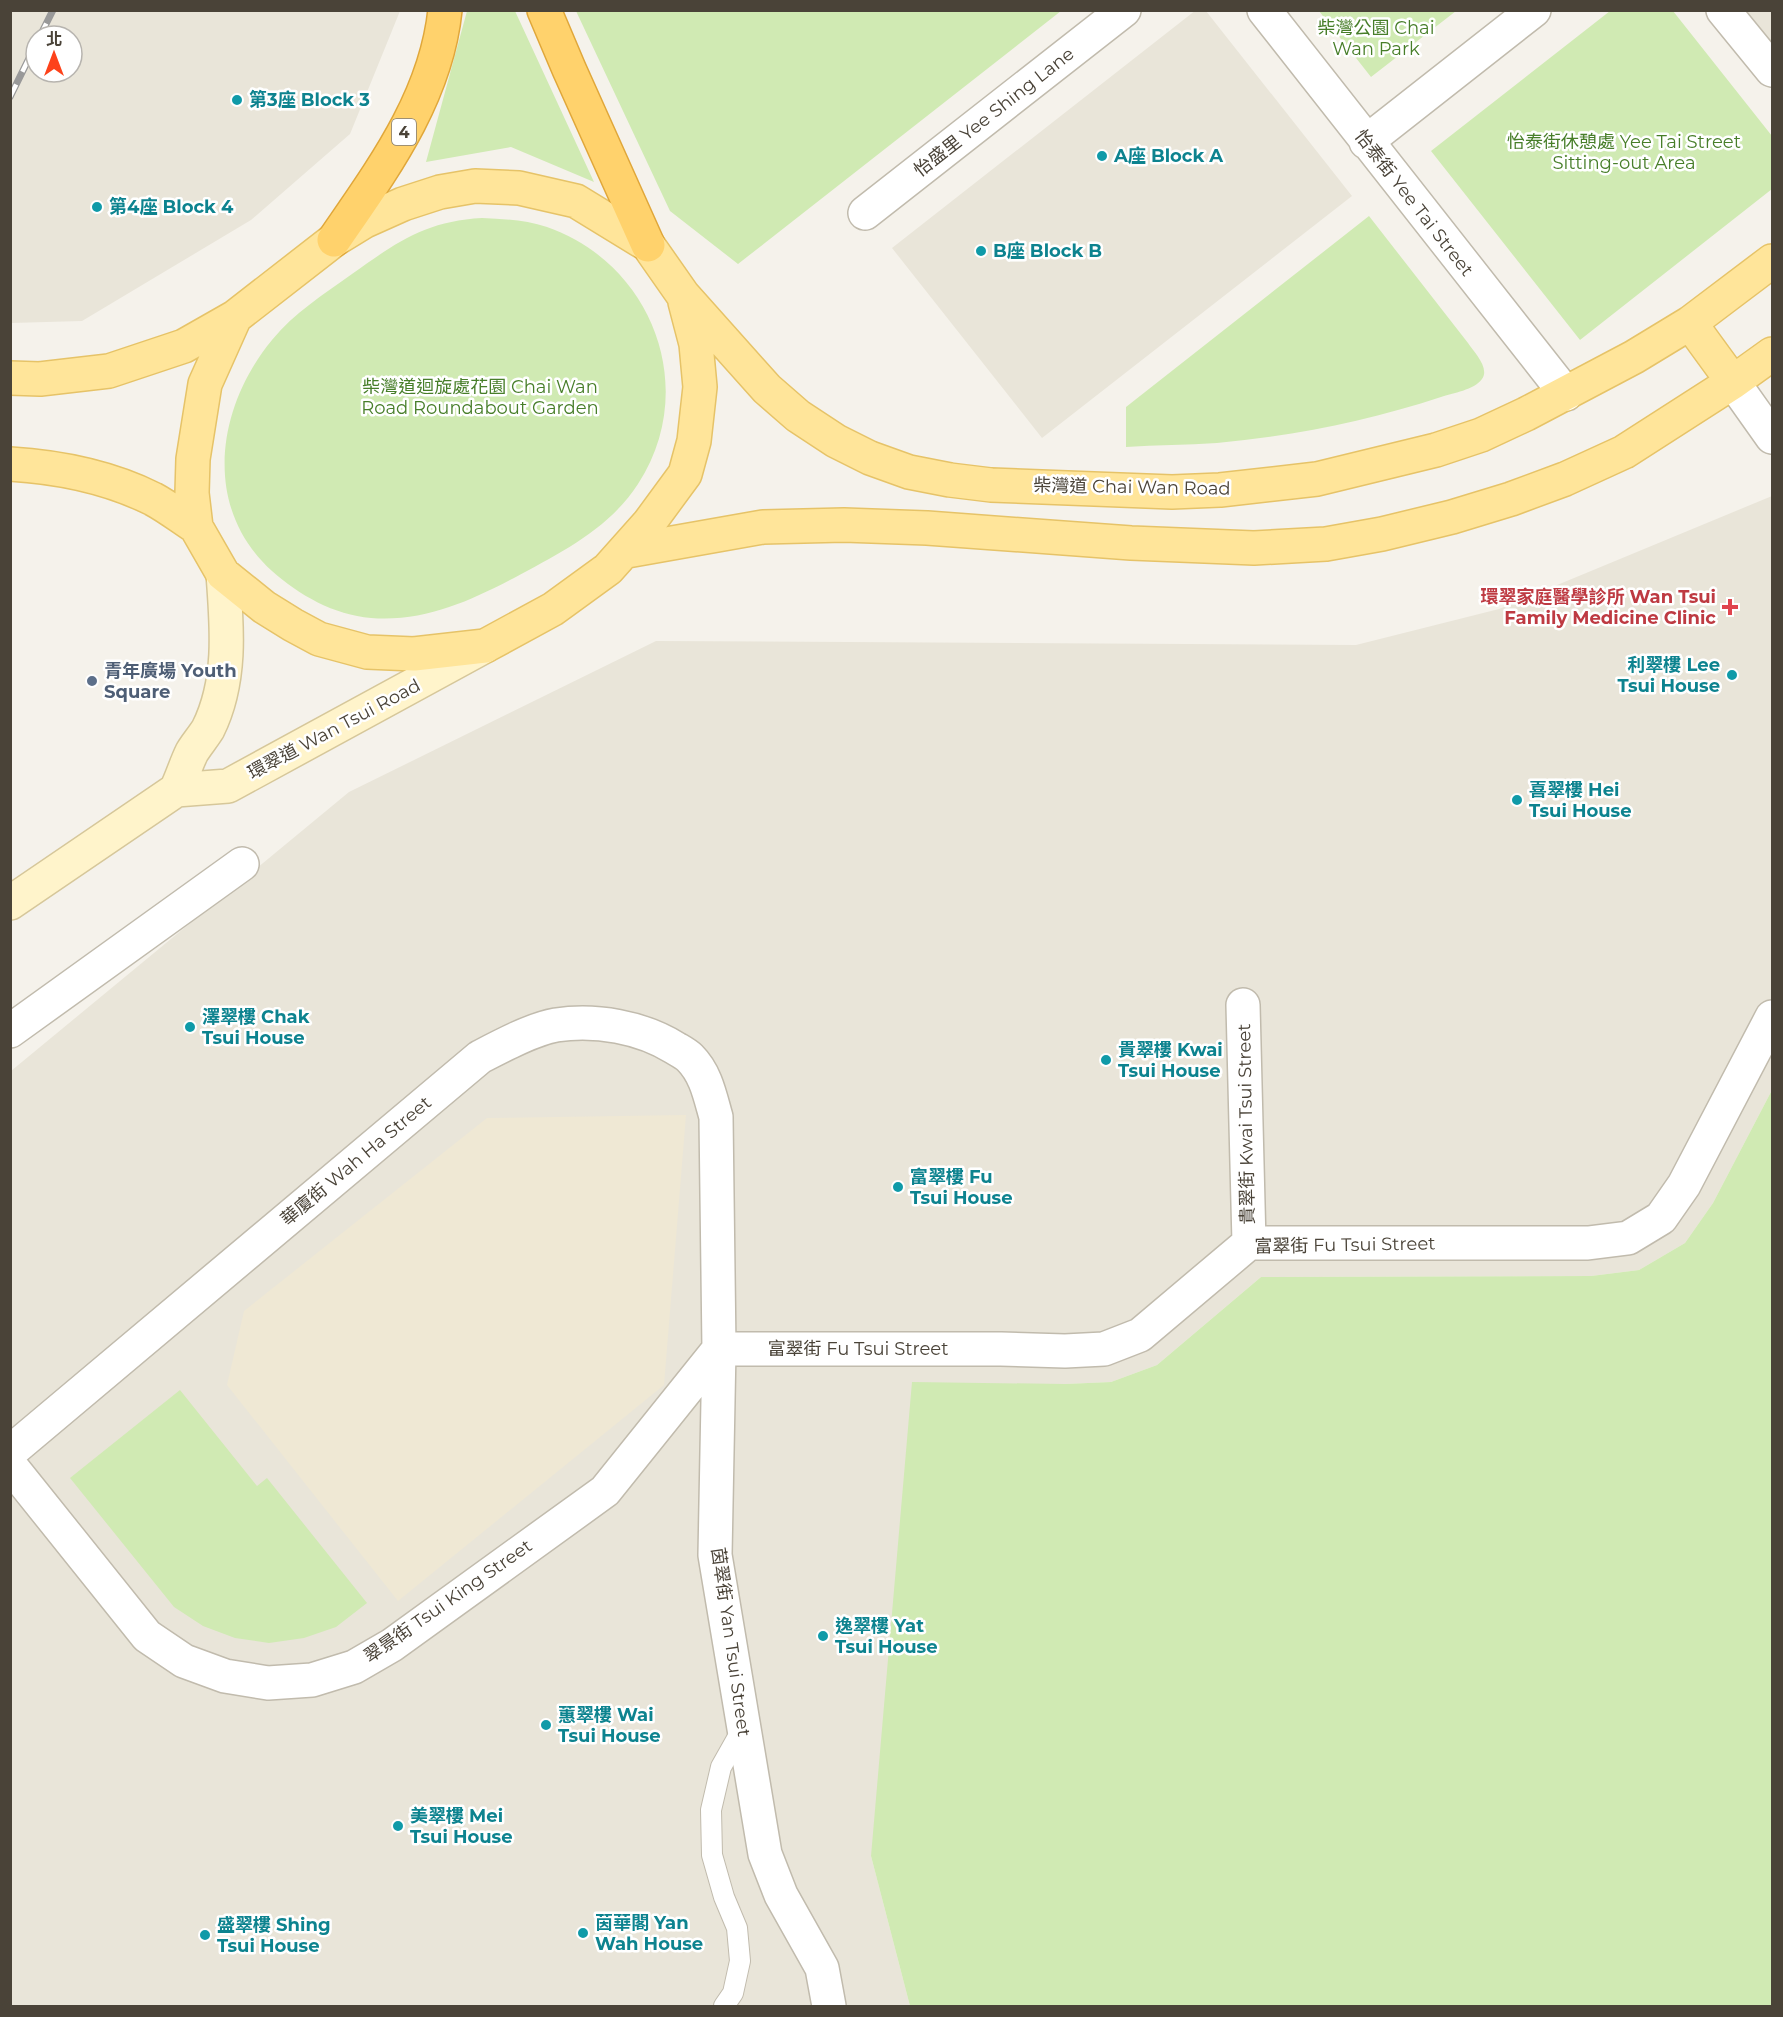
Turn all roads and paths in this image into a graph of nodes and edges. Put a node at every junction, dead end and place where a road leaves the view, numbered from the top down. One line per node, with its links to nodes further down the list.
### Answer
1 (445, 10): 10 (highway, 4)
2 (544, 10): 11 (highway)
3 (1124, 10): 9 (street, 怡盛里 Yee Shing Lane)
4 (1264, 10): 8 (street, 怡泰街 Yee Tai Street)
5 (1534, 10): 8 (street)
6 (1722, 18): 7 (street)
7 (1773, 70)
8 (1366, 142): 19 (street, 怡泰街 Yee Tai Street)
9 (865, 213)
10 (334, 240): 11 (main road, 柴灣道 Chai Wan Road); 14 (main road, 柴灣道 Chai Wan Road)
11 (648, 245): 13 (main road, 柴灣道 Chai Wan Road)
12 (1773, 261): 15 (main road, 柴灣道 Chai Wan Road)
13 (683, 295): 19 (main road, 柴灣道 Chai Wan Road); 23 (main road, 柴灣道 Chai Wan Road)
14 (236, 317): 17 (main road, 柴灣道 Chai Wan Road); 22 (main road, 柴灣道 Chai Wan Road)
15 (1690, 323): 18 (main road); 19 (main road, 柴灣道 Chai Wan Road)
16 (1773, 354): 18 (main road)
17 (10, 378)
18 (1733, 382): 20 (street); 23 (main road)
19 (1566, 394)
20 (1773, 437)
21 (10, 464): 22 (main road, 柴灣道 Chai Wan Road)
22 (196, 527): 24 (main road, 柴灣道 Chai Wan Road)
23 (627, 550): 25 (main road, 柴灣道 Chai Wan Road)
24 (223, 574): 25 (main road, 柴灣道 Chai Wan Road); 26 (street)
25 (485, 646): 26 (street, 環翠道 Wan Tsui Road)
26 (176, 790): 28 (street, 環翠道 Wan Tsui Road)
27 (242, 864): 31 (street)
28 (10, 903)
29 (1243, 1005): 33 (street, 貴翠街 Kwai Tsui Street)
30 (1773, 1017): 33 (street, 富翠街 Fu Tsui Street)
31 (10, 1031)
32 (716, 1116): 34 (street, 茵翠街 Yan Tsui Street); 35 (street, 華廈街 Wah Ha Street)
33 (1249, 1243): 34 (street, 富翠街 Fu Tsui Street)
34 (719, 1349): 36 (street, 翠景街 Tsui King Street); 37 (street, 茵翠街 Yan Tsui Street)
35 (10, 1452)
36 (10, 1465)
37 (743, 1728): 38 (lane); 39 (street, 茵翠街 Yan Tsui Street)
38 (724, 2007)
39 (829, 2007)

